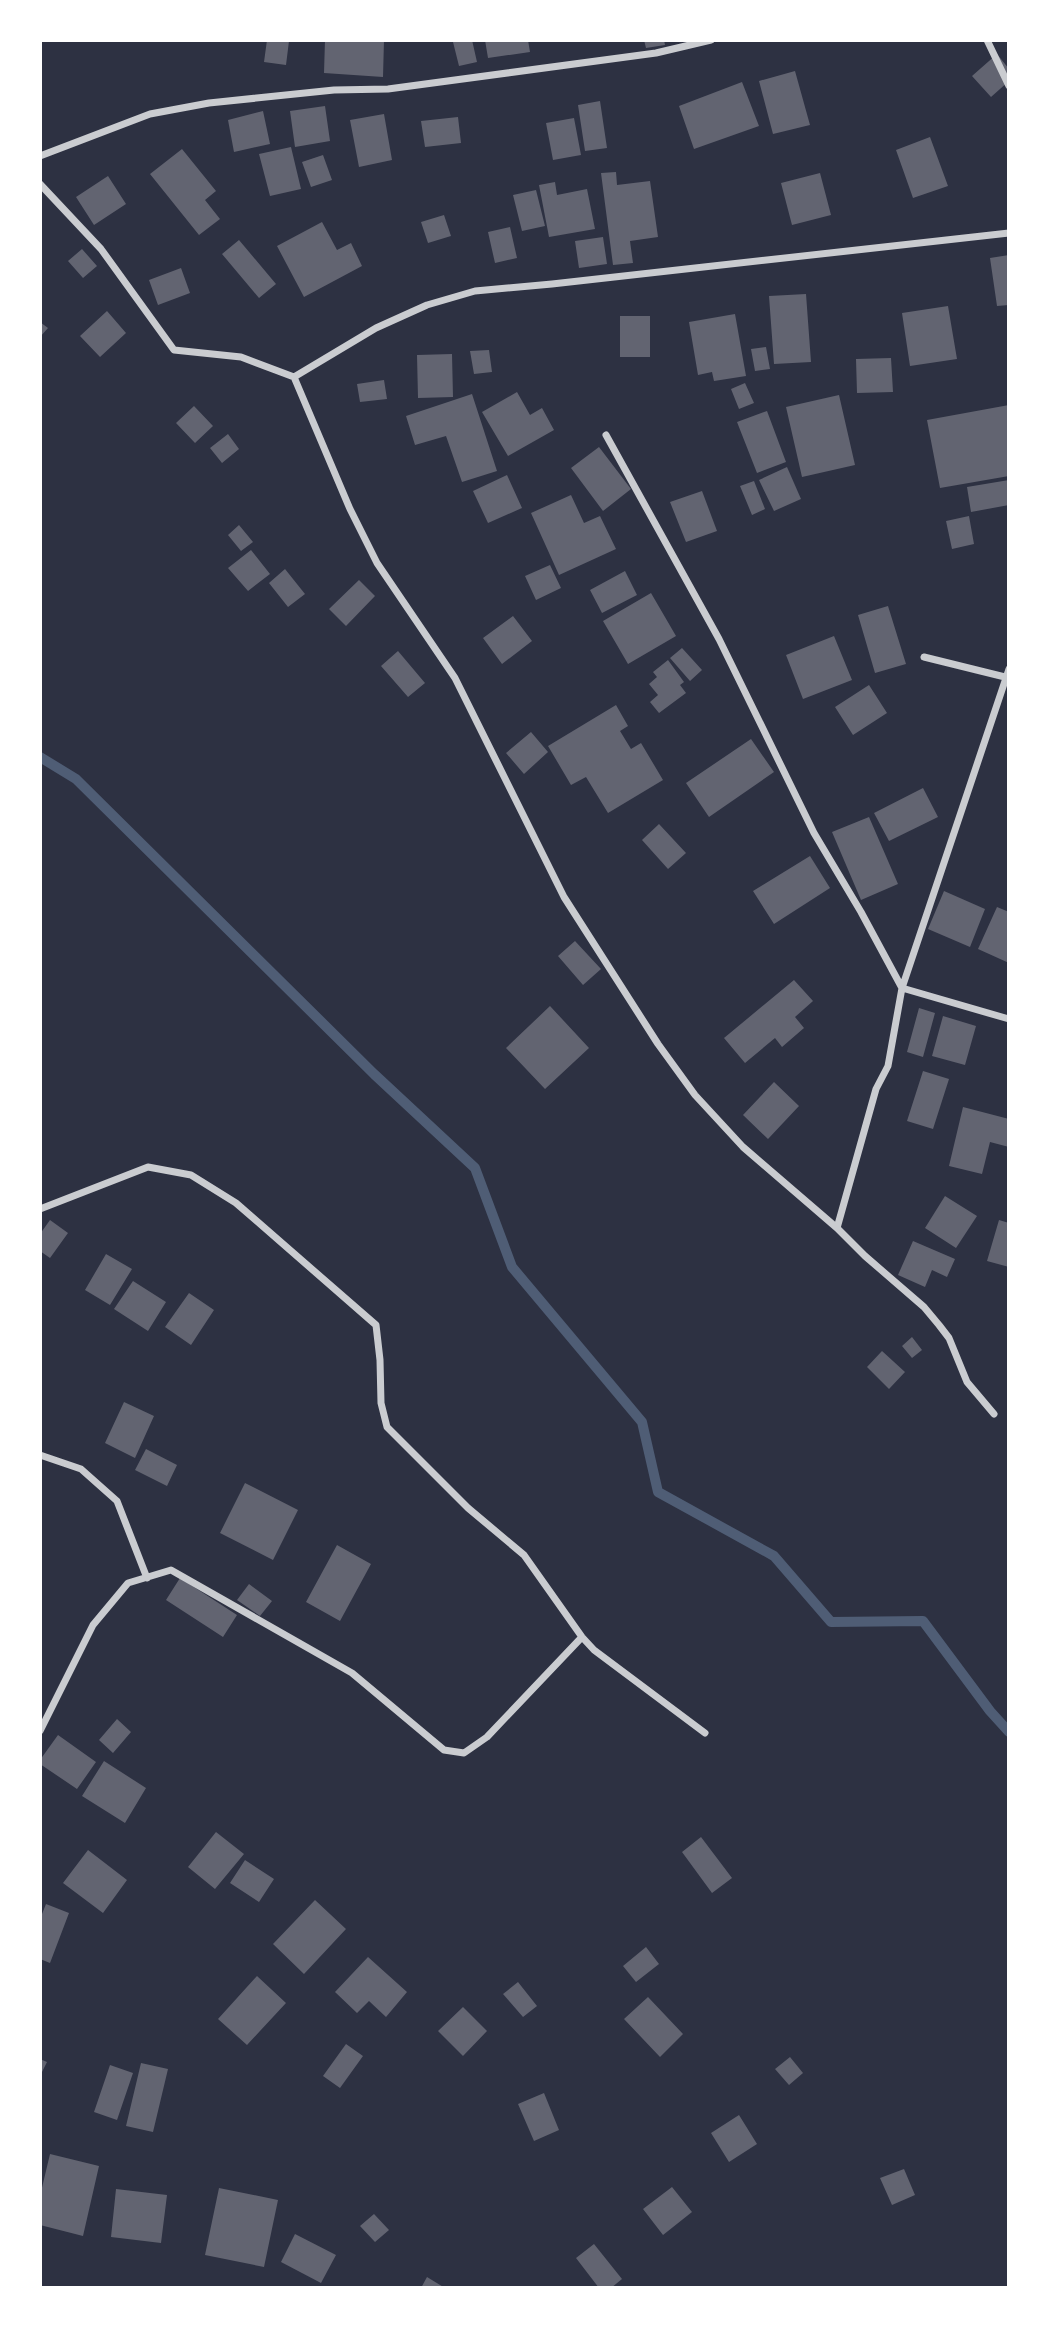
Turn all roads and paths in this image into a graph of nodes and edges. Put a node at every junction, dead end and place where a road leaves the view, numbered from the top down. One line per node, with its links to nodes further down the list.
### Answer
1 (711, 40): 4 (street)
2 (987, 40): 3 (street)
3 (1009, 86)
4 (40, 156)
5 (40, 184): 7 (street)
6 (1009, 233): 7 (street)
7 (294, 377): 14 (street)
8 (606, 435): 11 (street)
9 (924, 657): 10 (street)
10 (1008, 675): 11 (street)
11 (902, 988): 12 (street); 14 (street)
12 (1009, 1019)
13 (40, 1209): 18 (street)
14 (837, 1228): 15 (street)
15 (993, 1414)
16 (40, 1455): 17 (street)
17 (147, 1578): 18 (street); 19 (street)
18 (582, 1637): 20 (street)
19 (40, 1731)
20 (705, 1733)

